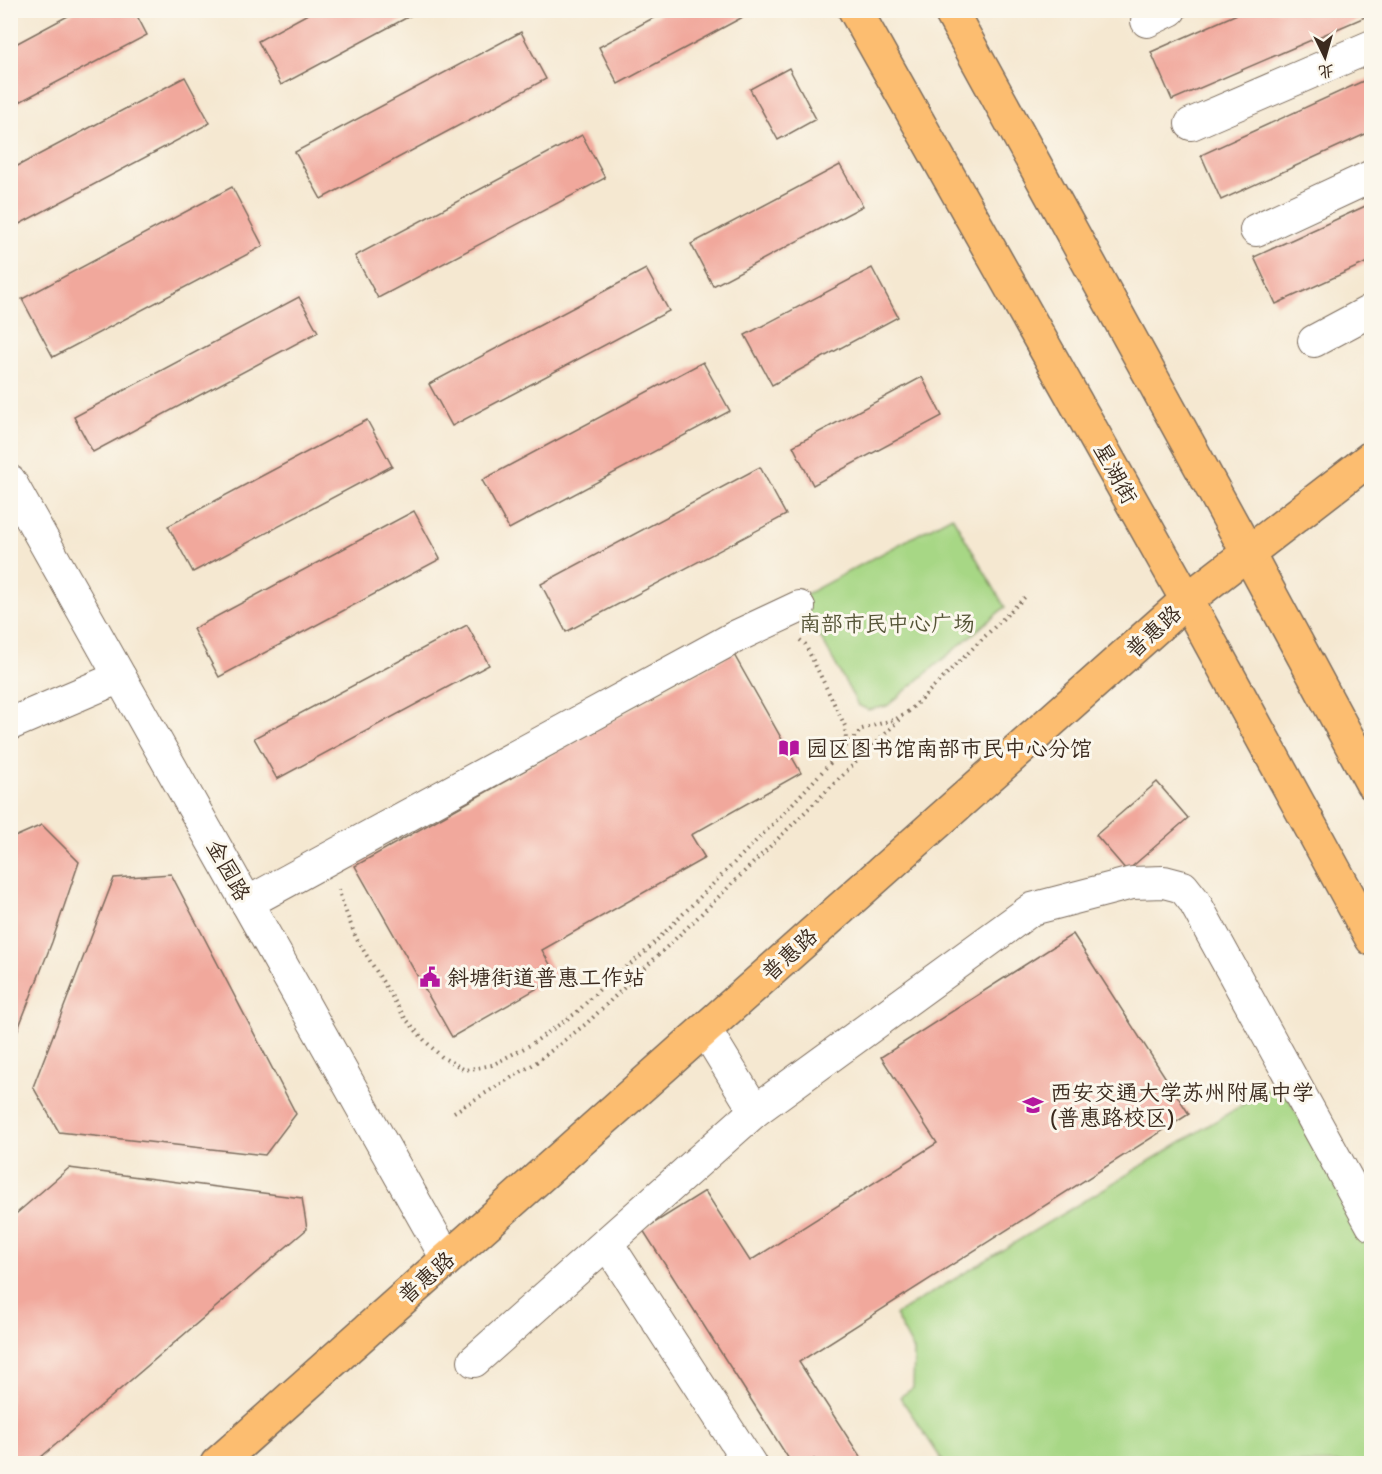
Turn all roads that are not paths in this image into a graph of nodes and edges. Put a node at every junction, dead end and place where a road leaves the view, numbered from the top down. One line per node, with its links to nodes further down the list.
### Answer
1 (855, 10): 12 (main road, 星湖街)
2 (950, 10): 11 (main road)
3 (1371, 46): 4 (street)
4 (1191, 124)
5 (1371, 176): 6 (street)
6 (1256, 230)
7 (1371, 310): 8 (street)
8 (1314, 341)
9 (1371, 457): 11 (main road, 普惠路)
10 (10, 482): 14 (street, 金园路)
11 (1248, 553): 12 (main road, 普惠路); 16 (main road)
12 (1188, 600): 18 (main road, 星湖街); 19 (main road, 普惠路)
13 (799, 622): 17 (street)
14 (120, 677): 15 (street); 17 (street, 金园路)
15 (10, 724)
16 (1371, 783)
17 (247, 903): 23 (street, 金园路)
18 (1371, 939)
19 (705, 1029): 20 (street); 23 (main road, 普惠路)
20 (755, 1110): 21 (street); 22 (street)
21 (1371, 1225)
22 (607, 1243): 24 (street); 26 (street)
23 (447, 1259): 25 (main road, 普惠路)
24 (474, 1361)
25 (217, 1464)
26 (750, 1464)

